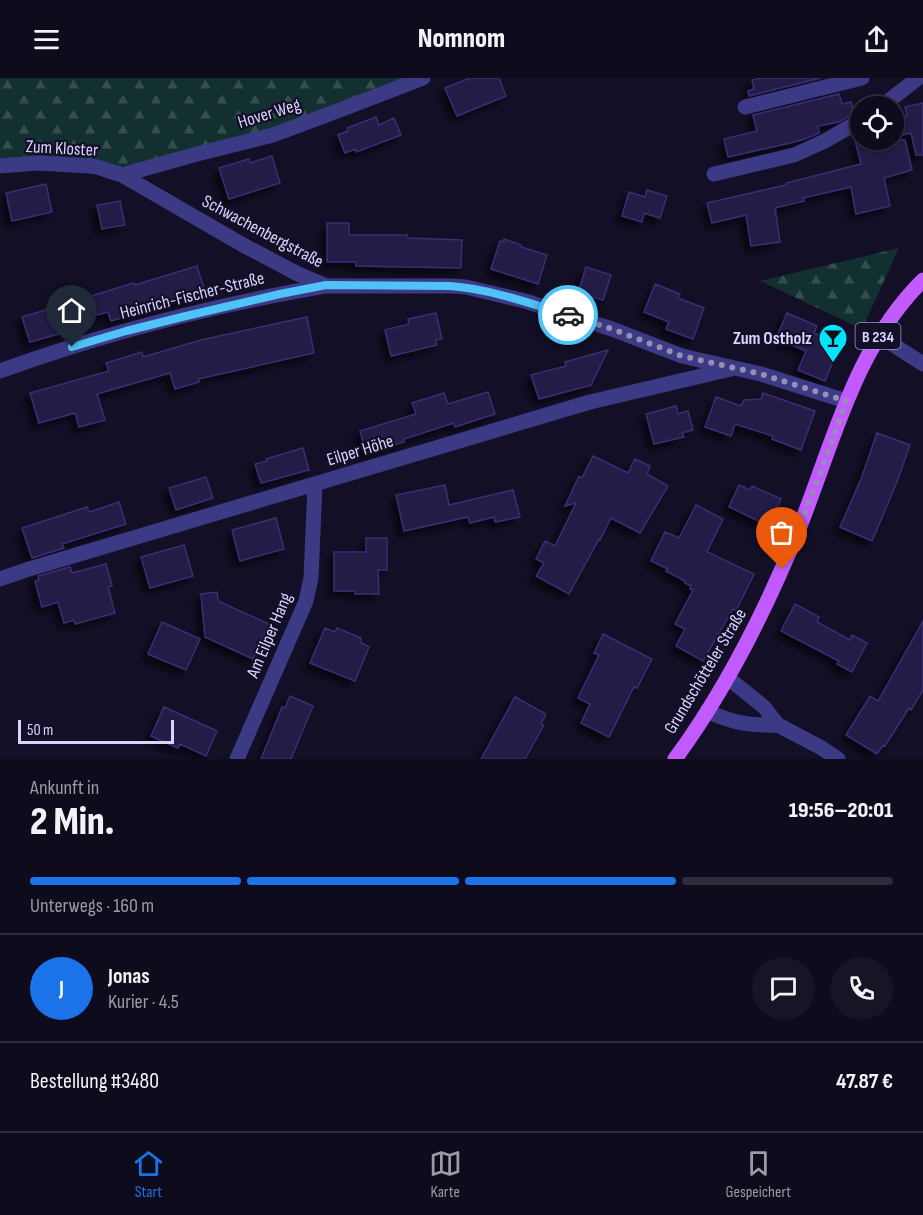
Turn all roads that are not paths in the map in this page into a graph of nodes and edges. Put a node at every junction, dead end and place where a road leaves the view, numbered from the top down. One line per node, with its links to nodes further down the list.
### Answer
1 (423, 78): 9 (street, Hover Weg)
2 (862, 78): 5 (street)
3 (918, 78): 4 (street)
4 (895, 96)
5 (745, 107)
6 (850, 126): 8 (street)
7 (0, 166): 9 (street, Zum Kloster)
8 (714, 174)
9 (122, 176): 11 (street, Schwachenbergstraße)
10 (923, 280): 12 (main road, Grundschötteler Straße / B 234)
11 (326, 285): 14 (street, Schwachenbergstraße); 15 (street, Heinrich-Fischer-Straße)
12 (878, 335): 13 (street); 16 (main road, Grundschötteler Straße / B 234)
13 (923, 364)
14 (734, 368): 16 (street, Schwachenbergstraße); 17 (street, Eilper Höhe)
15 (0, 371)
16 (846, 401): 19 (main road, Grundschötteler Straße / B 234)
17 (315, 484): 18 (street, Eilper Höhe); 22 (street, Am Eilper Hang)
18 (0, 579)
19 (728, 678): 20 (main road, Grundschötteler Straße / B 234); 21 (street)
20 (707, 711): 21 (street); 23 (main road, Grundschötteler Straße / B 234)
21 (778, 724): 24 (street)
22 (237, 759)
23 (675, 759)
24 (838, 759)

